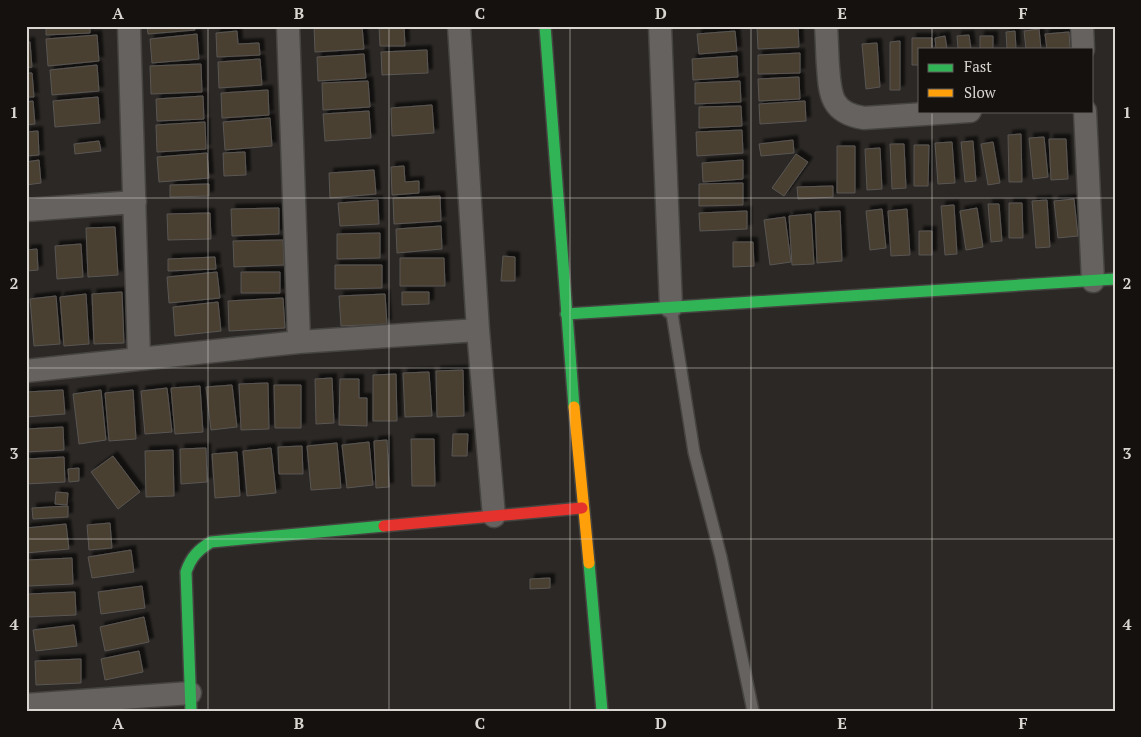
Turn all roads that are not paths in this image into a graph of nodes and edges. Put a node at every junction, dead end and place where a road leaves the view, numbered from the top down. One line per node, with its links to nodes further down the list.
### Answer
1 (129, 26): 11 (street)
2 (288, 26): 18 (street)
3 (459, 26): 17 (street)
4 (545, 26): 16 (street)
5 (660, 26): 15 (street)
6 (826, 26): 9 (street)
7 (1082, 26): 8 (street)
8 (1083, 48)
9 (955, 112)
10 (1085, 112): 14 (street)
11 (135, 202): 12 (street); 19 (street)
12 (26, 210)
13 (1115, 279): 14 (street)
14 (1092, 280): 15 (street)
15 (671, 307): 16 (street); 26 (lane)
16 (566, 314): 21 (street)
17 (478, 330): 18 (street); 22 (street)
18 (299, 342): 19 (street)
19 (139, 359): 20 (street)
20 (26, 371)
21 (582, 508): 22 (street); 25 (street)
22 (494, 516): 23 (street)
23 (190, 702): 24 (street)
24 (26, 705)
25 (602, 711)
26 (752, 711)

